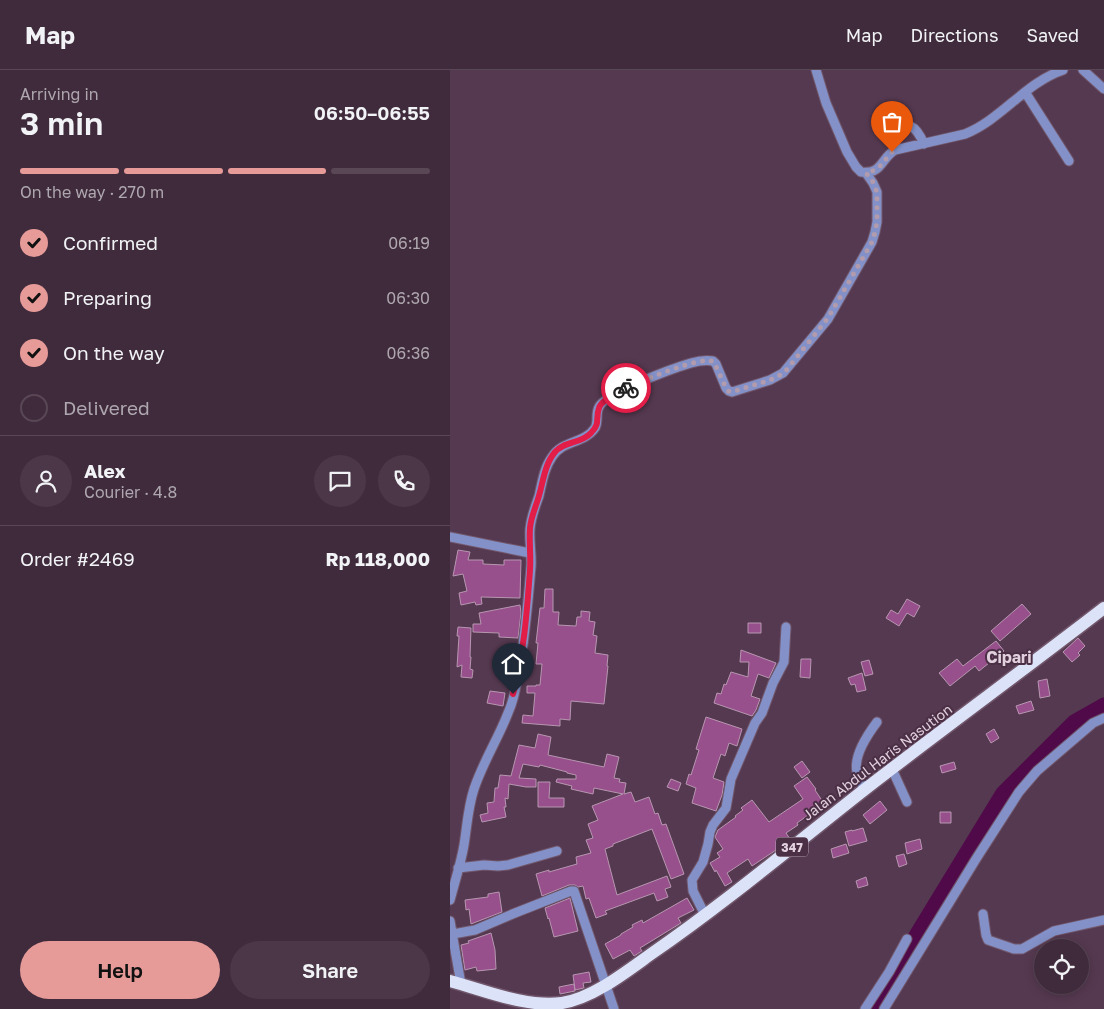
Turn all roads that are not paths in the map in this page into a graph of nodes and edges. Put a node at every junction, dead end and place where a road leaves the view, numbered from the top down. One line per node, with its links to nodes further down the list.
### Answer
1 (816, 70): 9 (street)
2 (1063, 70): 5 (street)
3 (1083, 70): 4 (street)
4 (1104, 89)
5 (1025, 92): 7 (street); 8 (street)
6 (885, 128): 7 (street)
7 (924, 144): 9 (street)
8 (1069, 161)
9 (866, 173): 11 (street)
10 (450, 537): 11 (street)
11 (530, 553): 20 (street)
12 (1104, 608): 16 (main road, Jalan Abdul Haris Nasution / 347)
13 (786, 627): 22 (street)
14 (1104, 718): 32 (street)
15 (877, 722): 17 (street)
16 (892, 769): 17 (main road, Jalan Abdul Haris Nasution / 347); 18 (street)
17 (864, 790): 22 (main road, Jalan Abdul Haris Nasution / 347)
18 (907, 802)
19 (556, 851): 20 (street)
20 (458, 868): 21 (street)
21 (450, 900)
22 (705, 914): 29 (main road, Jalan Abdul Haris Nasution / 347)
23 (983, 914): 24 (street)
24 (1104, 920)
25 (450, 921): 26 (street)
26 (453, 934): 28 (street); 29 (street)
27 (907, 939): 31 (street)
28 (456, 982): 29 (main road, Jalan Abdul Haris Nasution / 347)
29 (605, 984): 30 (street)
30 (614, 1009)
31 (865, 1009)
32 (884, 1009)

